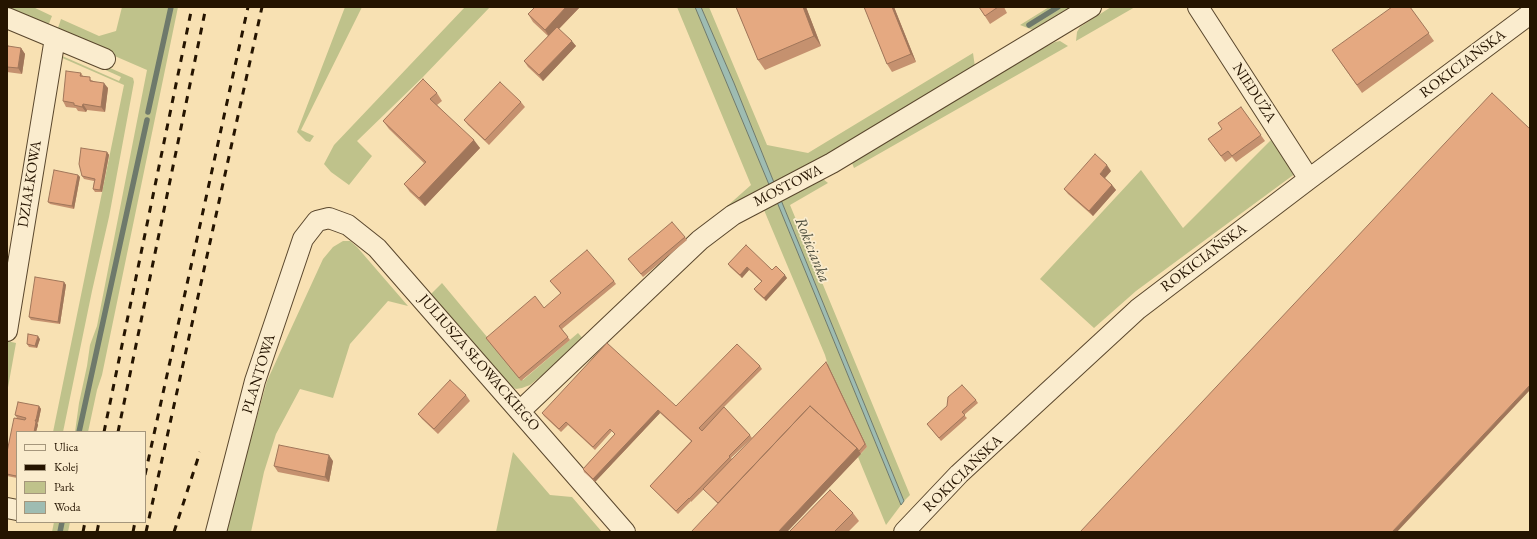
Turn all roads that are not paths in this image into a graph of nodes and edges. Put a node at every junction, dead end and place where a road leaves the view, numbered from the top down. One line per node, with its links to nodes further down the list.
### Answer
1 (1091, 7): 11 (street, MOSTOWA)
2 (1198, 7): 7 (street, NIEDUŻA)
3 (1530, 14): 7 (street, ROKICIAŃSKA)
4 (7, 18): 5 (street)
5 (55, 38): 6 (street); 9 (street, DZIAŁKOWA)
6 (105, 59)
7 (1309, 179): 14 (street, ROKICIAŃSKA)
8 (317, 221): 11 (street, JULIUSZA SŁOWACKIEGO); 12 (street, PLANTOWA)
9 (14, 238): 10 (street, DZIAŁKOWA)
10 (7, 331)
11 (520, 410): 13 (street, JULIUSZA SŁOWACKIEGO)
12 (216, 532)
13 (625, 532)
14 (904, 532)

